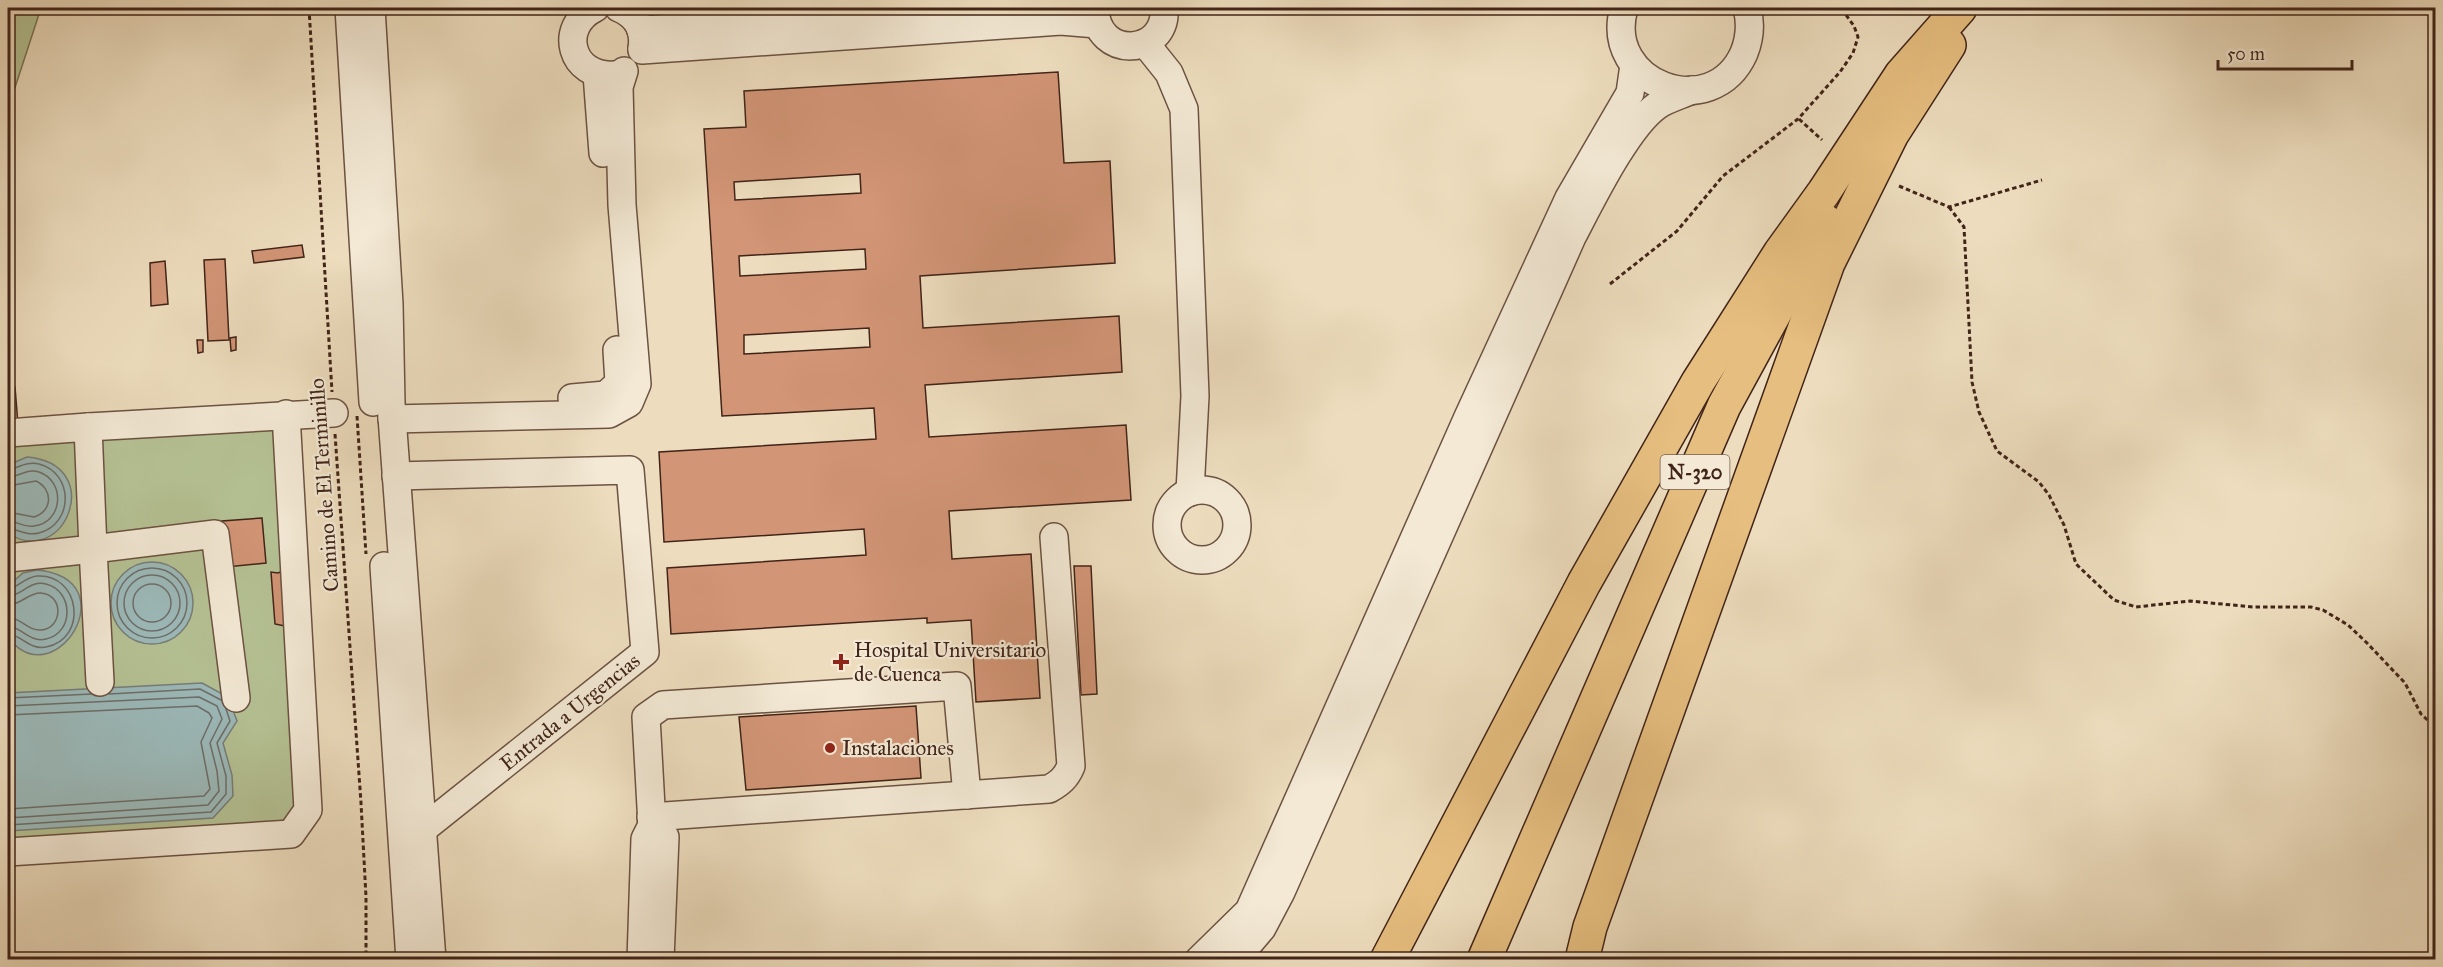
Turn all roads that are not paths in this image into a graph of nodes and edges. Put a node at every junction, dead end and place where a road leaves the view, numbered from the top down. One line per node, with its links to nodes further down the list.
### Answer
1 (349, 8): 33 (street)
2 (371, 8): 17 (street)
3 (620, 8): 11 (street)
4 (962, 8): 11 (street)
5 (1164, 8): 12 (street)
6 (1624, 8): 13 (street)
7 (1747, 8): 16 (street)
8 (583, 11): 15 (street)
9 (1963, 13): 39 (highway); 40 (highway, N-320); 41 (highway)
10 (1096, 16): 11 (street); 12 (street)
11 (641, 40): 14 (street)
12 (1145, 43): 23 (street)
13 (1634, 65): 16 (street); 37 (street)
14 (624, 71): 15 (street); 17 (street)
15 (597, 74): 17 (street)
16 (1692, 90): 38 (street)
17 (391, 411): 22 (street)
18 (345, 412): 19 (street)
19 (286, 414): 20 (street); 32 (street)
20 (88, 427): 21 (street); 25 (street)
21 (8, 433)
22 (396, 476): 31 (street); 31 (street, Entrada a Urgencias)
23 (1190, 492)
24 (1054, 537): 29 (street)
25 (93, 549): 26 (street); 27 (street); 28 (street)
26 (8, 558)
27 (100, 682)
28 (236, 699)
29 (967, 795): 30 (street); 30 (street)
30 (652, 821): 35 (street); 36 (street)
31 (422, 830): 34 (street)
32 (8, 852)
33 (410, 960)
34 (432, 960)
35 (641, 960)
36 (660, 960)
37 (1199, 960)
38 (1235, 960)
39 (1387, 960)
40 (1484, 960)
41 (1582, 960)

